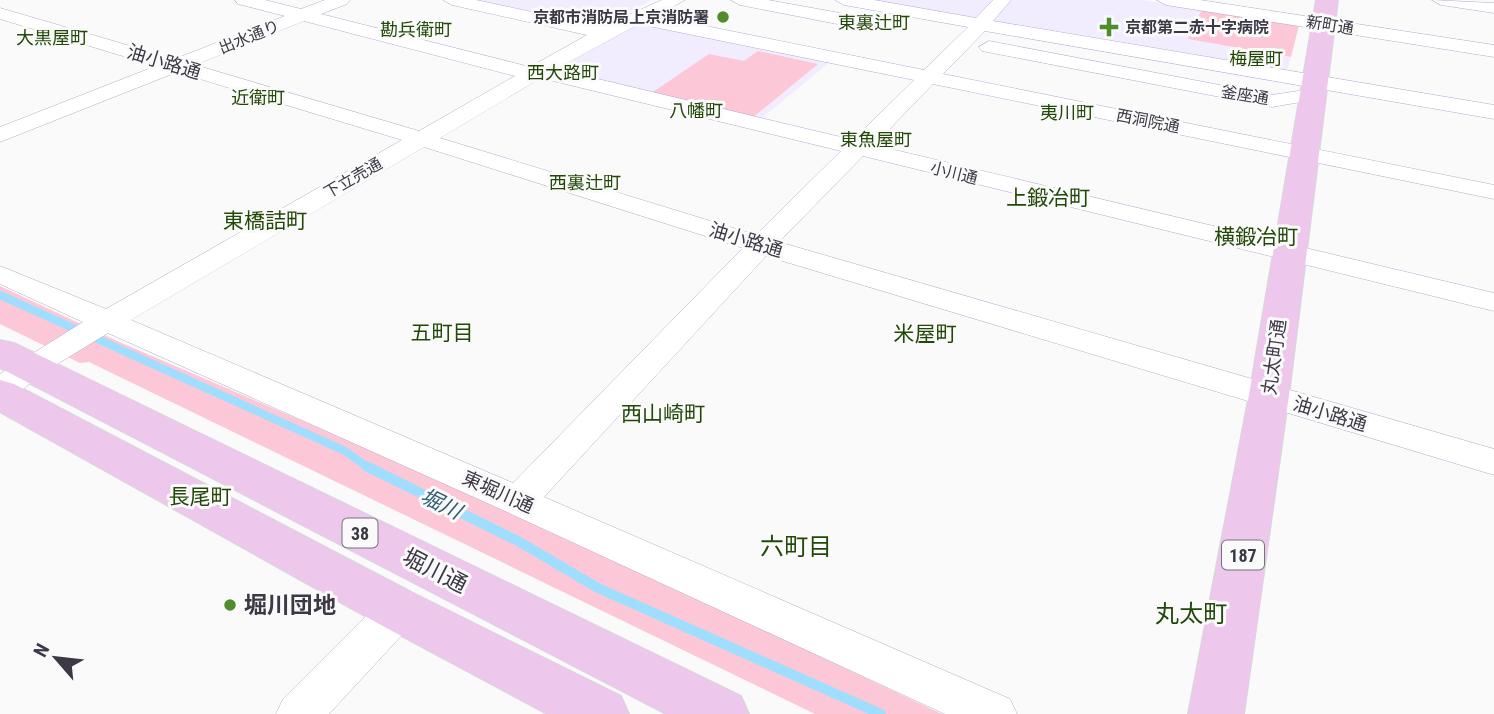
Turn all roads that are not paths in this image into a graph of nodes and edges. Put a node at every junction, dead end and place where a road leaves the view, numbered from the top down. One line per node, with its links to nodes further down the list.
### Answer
1 (244, 0): 14 (street, 小川通)
2 (341, 0): 14 (street, 出水通り)
3 (452, 0): 18 (street)
4 (676, 0): 15 (street, 下立売通)
5 (740, 0): 17 (street)
6 (789, 0): 19 (street, 釜座通)
7 (844, 0): 19 (street, 釜座通)
8 (1002, 0): 19 (street)
9 (1167, 0): 16 (street, 新町通)
10 (1327, 0): 16 (main road, 丸太町通 / 187)
11 (1441, 0): 12 (street)
12 (1494, 8)
13 (0, 13): 21 (street, 油小路通)
14 (303, 15): 21 (street, 出水通り); 22 (street, 小川通)
15 (638, 18): 18 (street, 下立売通); 23 (street, 西洞院通)
16 (1322, 24): 20 (street, 新町通); 24 (main road, 丸太町通 / 187)
17 (897, 30)
18 (604, 33): 22 (street, 下立売通)
19 (964, 34): 23 (street); 24 (street, 釜座通); 24 (street, 釜座通)
20 (1494, 51)
21 (175, 65): 26 (street, 出水通り); 27 (street, 油小路通)
22 (535, 72): 27 (street, 下立売通); 28 (street, 小川通)
23 (928, 77): 28 (street); 29 (street, 西洞院通)
24 (1312, 88): 25 (street, 釜座通); 29 (main road, 丸太町通 / 187)
25 (1494, 112)
26 (0, 135)
27 (420, 139): 31 (street, 油小路通); 35 (street, 下立売通)
28 (857, 150): 31 (street); 32 (street, 小川通)
29 (1303, 153): 30 (street, 西洞院通); 32 (main road, 丸太町通 / 187)
30 (1494, 192)
31 (761, 245): 37 (street, 油小路通); 39 (street)
32 (1289, 254): 34 (street, 小川通); 37 (main road, 丸太町通 / 187)
33 (0, 274): 35 (street, 東堀川通)
34 (1494, 302)
35 (100, 325): 36 (street, 下立売通); 39 (street, 東堀川通)
36 (17, 371): 40 (main road, 38); 43 (main road, 堀川通 / 38)
37 (1269, 395): 38 (street, 油小路通); 45 (main road, 丸太町通 / 187)
38 (1494, 462)
39 (517, 501): 44 (street, 東堀川通)
40 (399, 610): 41 (street); 42 (main road, 38)
41 (299, 714)
42 (601, 714)
43 (721, 714)
44 (993, 714)
45 (1216, 714)

